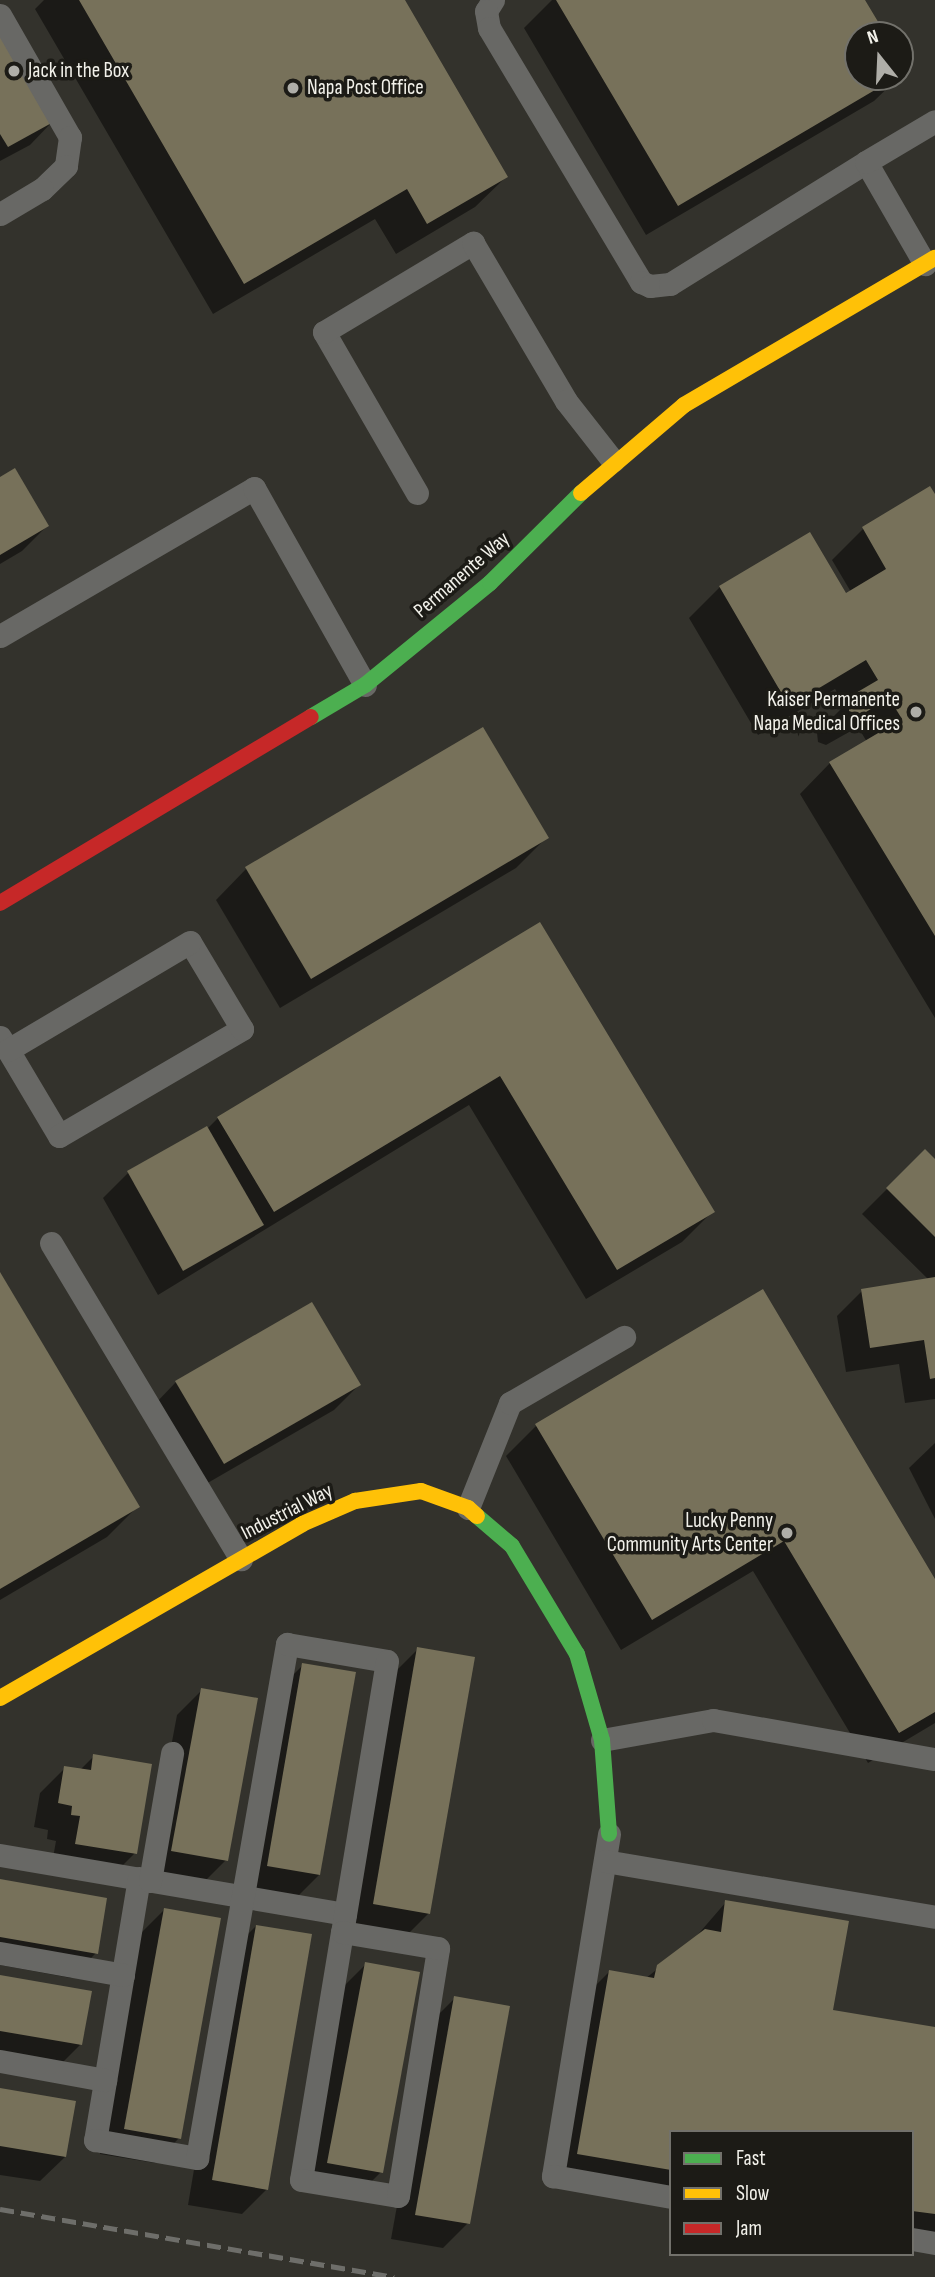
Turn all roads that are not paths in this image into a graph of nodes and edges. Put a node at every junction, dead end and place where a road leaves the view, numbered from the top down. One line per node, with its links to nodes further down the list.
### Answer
1 (493, 0): 4 (lane)
2 (0, 15): 5 (lane)
3 (935, 121): 4 (lane)
4 (866, 162): 6 (lane)
5 (0, 215)
6 (932, 260): 7 (street, Permanente Way)
7 (613, 461): 8 (lane); 10 (street, Permanente Way)
8 (417, 493)
9 (0, 635): 10 (lane)
10 (365, 685): 11 (street, Permanente Way)
11 (0, 903)
12 (4, 1043): 12 (lane)
13 (51, 1243): 16 (lane)
14 (624, 1336): 15 (lane)
15 (468, 1508): 16 (street, Industrial Way); 18 (street, Industrial Way)
16 (241, 1559): 17 (street, Industrial Way)
17 (0, 1698)
18 (602, 1740): 20 (lane); 21 (street, Industrial Way)
19 (172, 1753): 24 (lane)
20 (935, 1759)
21 (609, 1834): 23 (lane)
22 (0, 1854): 24 (lane)
23 (605, 1861): 26 (lane); 32 (lane)
24 (145, 1879): 25 (lane); 29 (lane)
25 (243, 1896): 27 (lane); 27 (lane); 31 (lane)
26 (935, 1917)
27 (343, 1923): 27 (lane)
28 (0, 1953): 29 (lane)
29 (123, 1975): 31 (lane)
30 (0, 2061): 31 (lane)
31 (105, 2080)
32 (669, 2197)
33 (914, 2239): 34 (lane)
34 (935, 2243)

